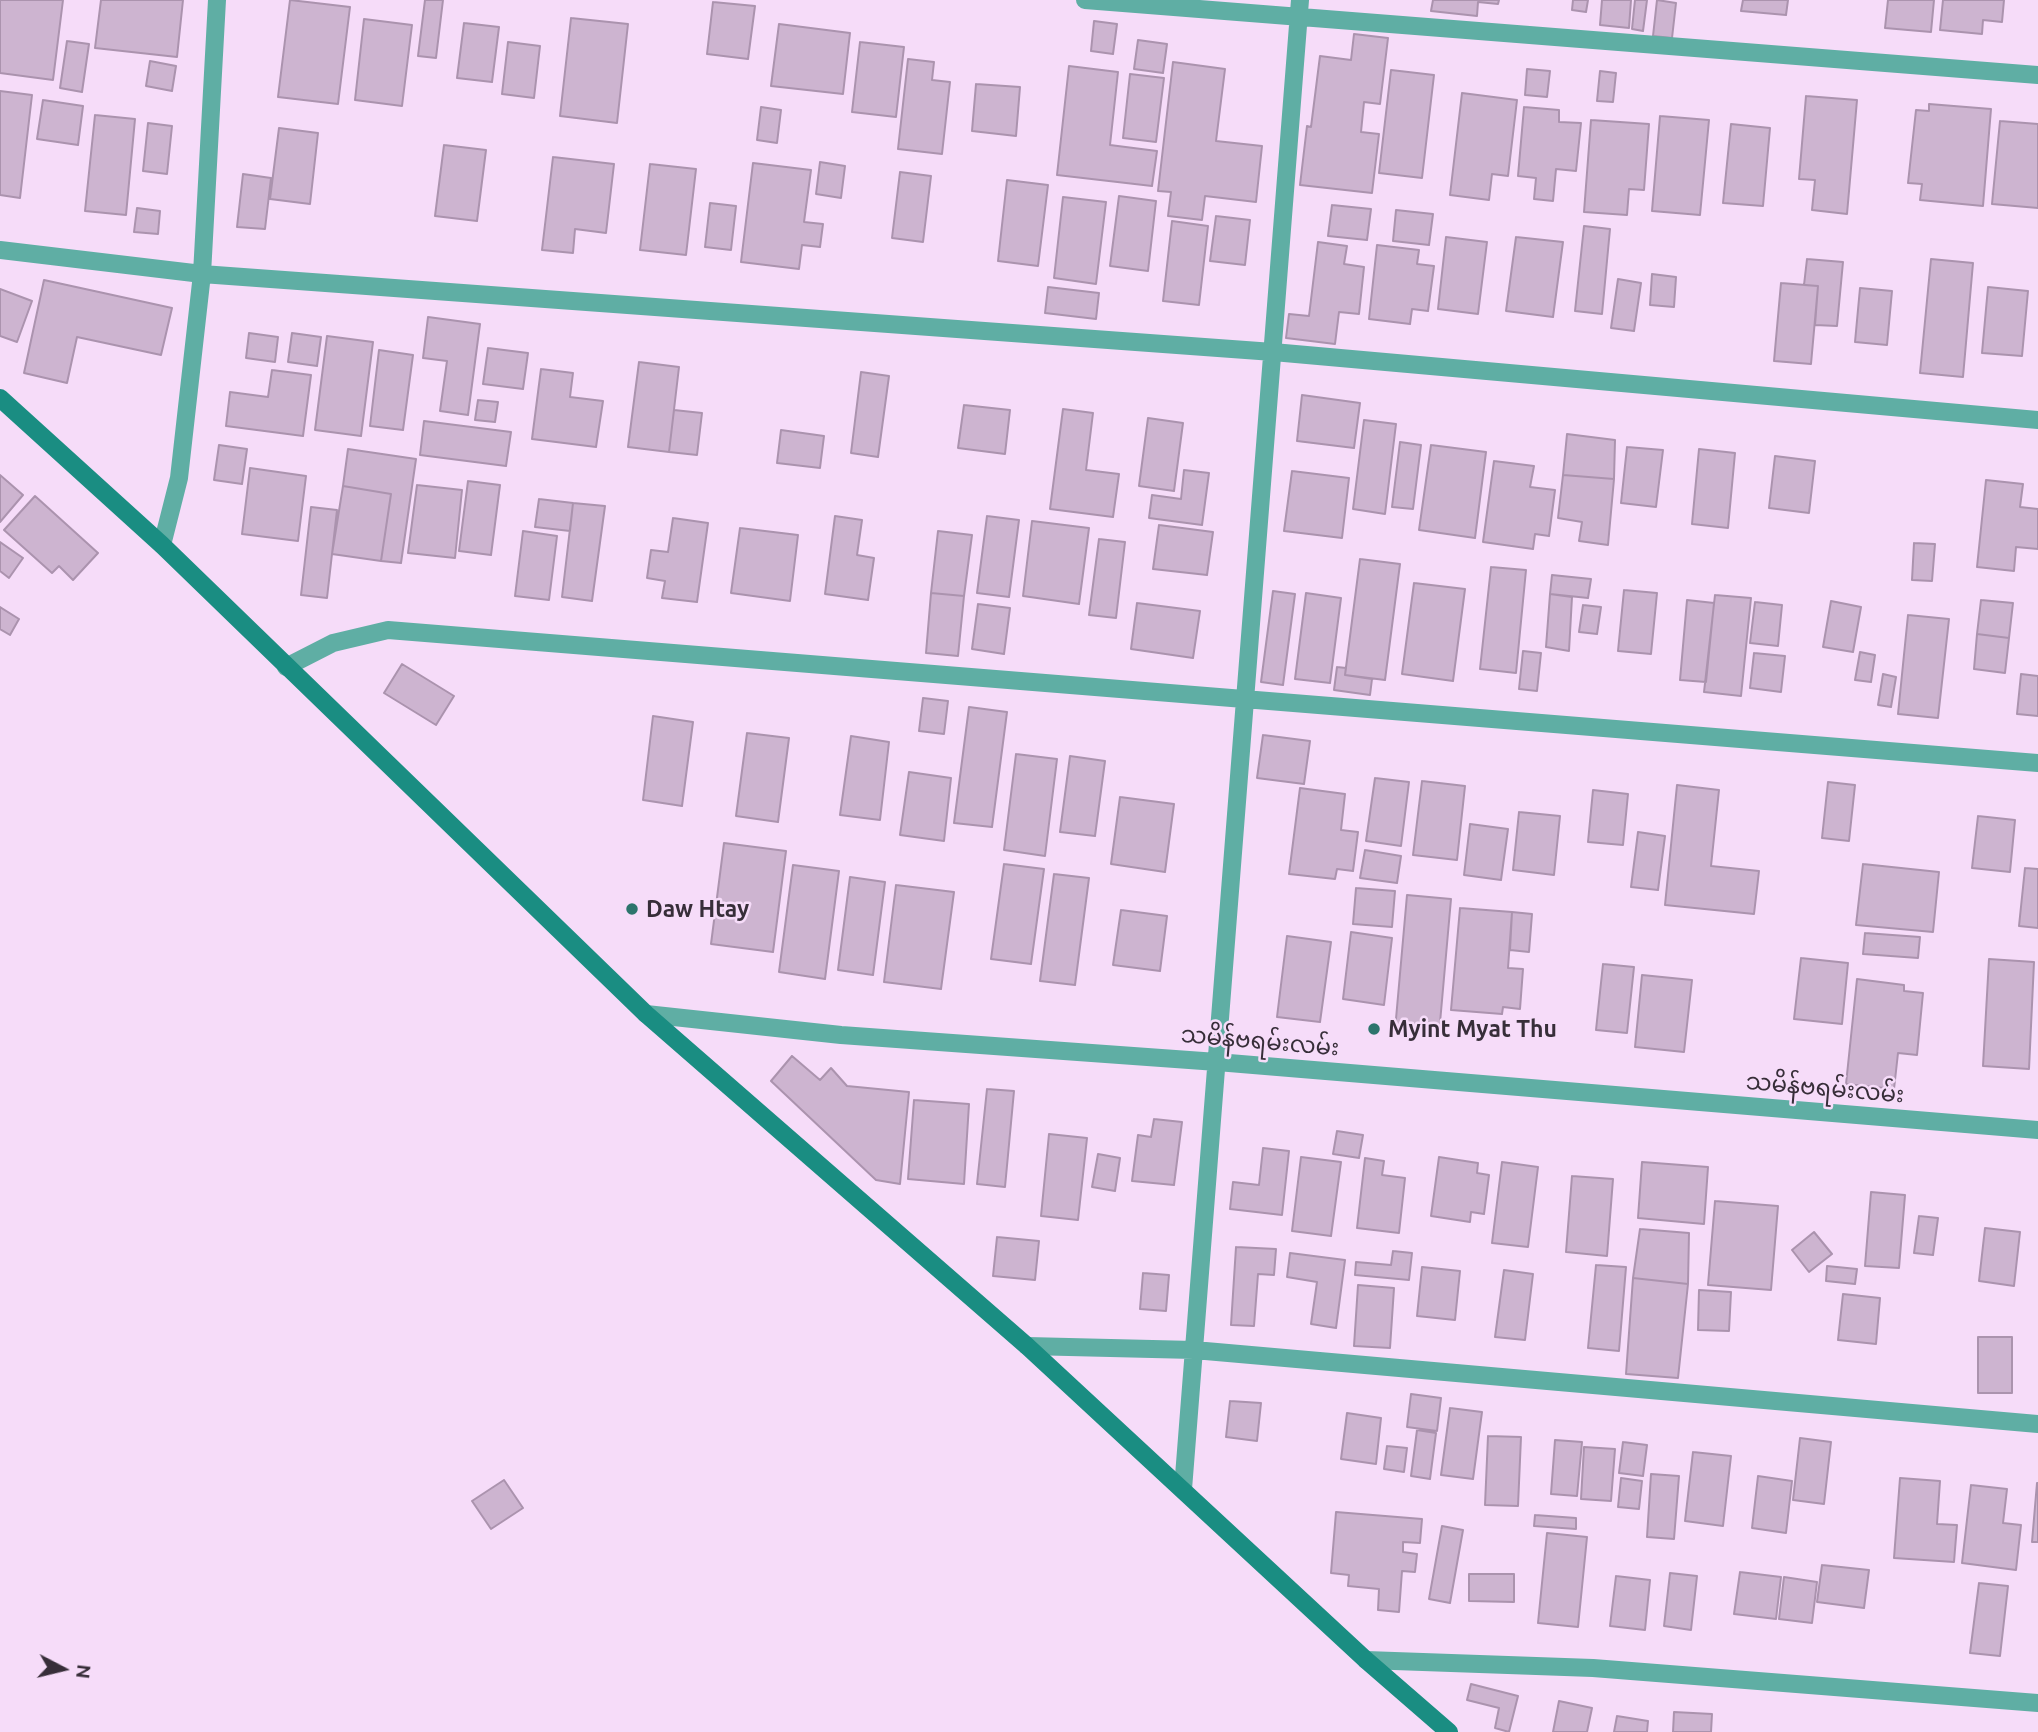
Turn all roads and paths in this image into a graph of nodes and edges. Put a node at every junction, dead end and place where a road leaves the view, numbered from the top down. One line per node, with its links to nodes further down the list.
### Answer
1 (217, 0): 6 (street)
2 (1085, 0): 3 (street)
3 (1299, 9): 4 (street); 7 (street)
4 (2038, 75)
5 (0, 250): 6 (street)
6 (202, 274): 7 (street); 10 (street)
7 (1273, 352): 9 (street); 12 (street)
8 (0, 398): 10 (main road)
9 (2038, 420)
10 (162, 545): 11 (main road)
11 (286, 667): 12 (street); 14 (main road)
12 (1245, 698): 13 (street); 15 (street)
13 (2038, 763)
14 (646, 1014): 15 (street, သမိန်ဗရမ်းလမ်း); 17 (main road)
15 (1217, 1062): 16 (street, သမိန်ဗရမ်းလမ်း); 18 (street)
16 (2038, 1130)
17 (1027, 1346): 18 (street); 20 (main road)
18 (1194, 1350): 19 (street); 20 (street)
19 (2038, 1424)
20 (1183, 1489): 21 (main road)
21 (1366, 1660): 22 (street); 23 (main road)
22 (2038, 1703)
23 (1449, 1732)

